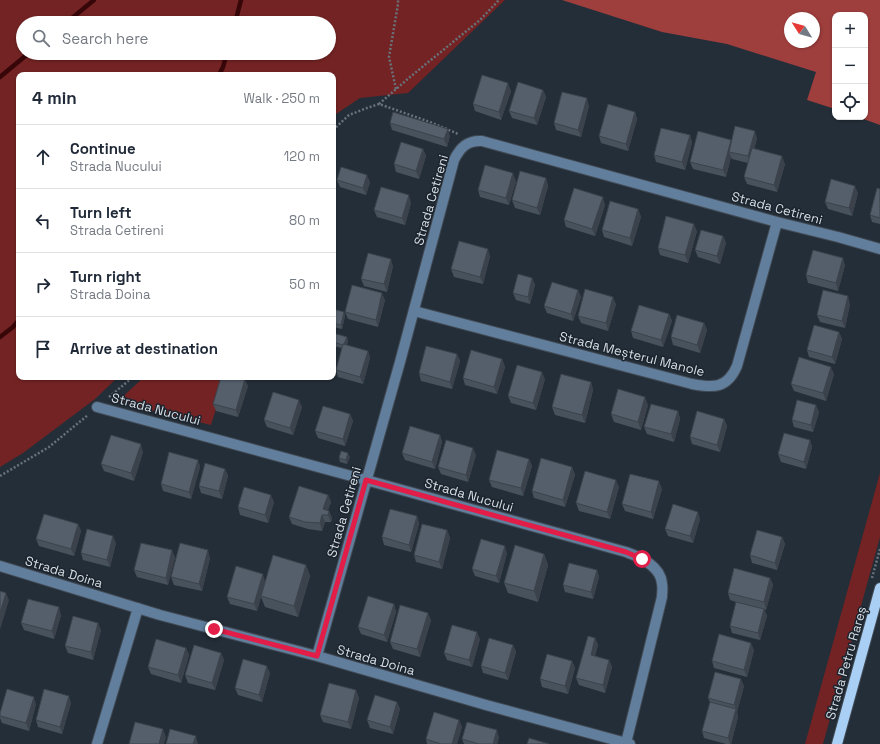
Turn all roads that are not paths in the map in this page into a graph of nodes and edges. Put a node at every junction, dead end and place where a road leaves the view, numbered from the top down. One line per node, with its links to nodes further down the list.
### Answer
1 (776, 222): 2 (street, Strada Cetireni); 3 (street, Strada Meșterul Manole); 3 (street, Strada Cetireni)
2 (880, 249)
3 (414, 311): 5 (street, Strada Cetireni)
4 (97, 407): 5 (street, Strada Nucului)
5 (366, 480): 9 (street, Strada Cetireni); 11 (street, Strada Nucului)
6 (0, 566): 8 (street, Strada Doina)
7 (880, 588): 12 (main road, Strada Petru Rareș)
8 (138, 608): 9 (street, Strada Doina); 10 (street)
9 (317, 656): 11 (street, Strada Doina)
10 (97, 744)
11 (628, 744)
12 (837, 744)

